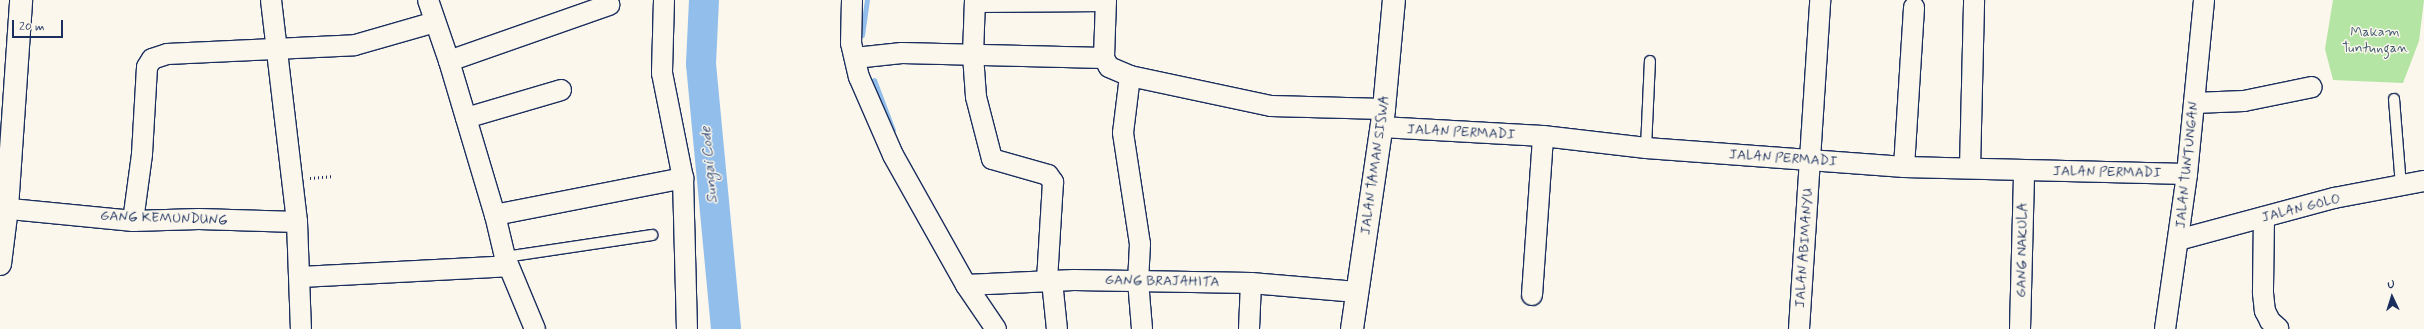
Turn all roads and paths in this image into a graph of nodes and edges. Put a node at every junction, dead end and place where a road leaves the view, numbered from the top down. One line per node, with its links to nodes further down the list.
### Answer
1 (21, 0): 40 (main road)
2 (271, 0): 15 (street)
3 (428, 0): 14 (street)
4 (664, 0): 36 (street)
5 (852, 0): 17 (street)
6 (1106, 0): 11 (street); 18 (street)
7 (1394, 0): 27 (main road, JALAN TAMAN SISWA)
8 (1820, 0): 30 (street, JALAN ABIMANYU)
9 (1974, 0): 32 (street)
10 (2204, 0): 25 (street, JALAN TUNTUNGAN)
11 (975, 1): 16 (street)
12 (609, 5): 19 (street)
13 (1914, 7): 31 (street)
14 (435, 22): 15 (street); 19 (street)
15 (276, 50): 37 (street); 43 (street)
16 (973, 54): 17 (street); 18 (street); 50 (street)
17 (855, 58): 53 (street)
18 (1104, 58): 21 (street, JALAN PERMADI)
19 (449, 61): 26 (street)
20 (1650, 61): 29 (lane)
21 (1130, 76): 27 (street, JALAN PERMADI); 51 (street)
22 (2312, 87): 25 (street)
23 (561, 90): 26 (street)
24 (2394, 99): 39 (lane)
25 (2194, 103): 34 (street, JALAN TUNTUNGAN)
26 (466, 118): 41 (street)
27 (1382, 118): 28 (street, JALAN PERMADI); 54 (main road, JALAN TAMAN SISWA)
28 (1543, 136): 29 (street, JALAN PERMADI); 55 (street)
29 (1646, 148): 30 (street, JALAN PERMADI)
30 (1810, 161): 31 (street, JALAN PERMADI); 65 (street, JALAN ABIMANYU)
31 (1904, 167): 32 (street, JALAN PERMADI)
32 (1970, 168): 33 (street, JALAN PERMADI)
33 (2024, 171): 34 (street, JALAN PERMADI); 66 (street, GANG NAKULA)
34 (2187, 174): 46 (street, JALAN TUNTUNGAN)
35 (334, 176): 37 (path)
36 (683, 178): 41 (street); 59 (street)
37 (292, 180): 44 (street)
38 (2424, 181): 39 (street, JALAN GOLO)
39 (2400, 186): 42 (street, JALAN GOLO)
40 (3, 208): 43 (street, GANG KEMUNDUNG); 48 (main road)
41 (495, 215): 47 (street)
42 (2264, 217): 46 (street, JALAN GOLO); 56 (street)
43 (133, 220): 44 (street, GANG KEMUNDUNG)
44 (297, 222): 49 (street)
45 (652, 235): 47 (lane)
46 (2178, 240): 67 (street, JALAN TUNTUNGAN)
47 (506, 262): 49 (street); 58 (street)
48 (0, 264)
49 (301, 276): 57 (street)
50 (1049, 281): 51 (street, GANG BRAJAHITA); 53 (street, GANG BRAJAHITA); 61 (street)
51 (1138, 281): 52 (street, GANG BRAJAHITA); 62 (street)
52 (1251, 283): 54 (street, GANG BRAJAHITA); 63 (street)
53 (966, 285): 60 (street)
54 (1357, 292): 64 (main road, JALAN TAMAN SISWA)
55 (1532, 295)
56 (2278, 328)
57 (301, 329)
58 (534, 329)
59 (687, 329)
60 (996, 329)
61 (1057, 329)
62 (1142, 329)
63 (1249, 329)
64 (1352, 329)
65 (1799, 329)
66 (2020, 329)
67 (2165, 329)

